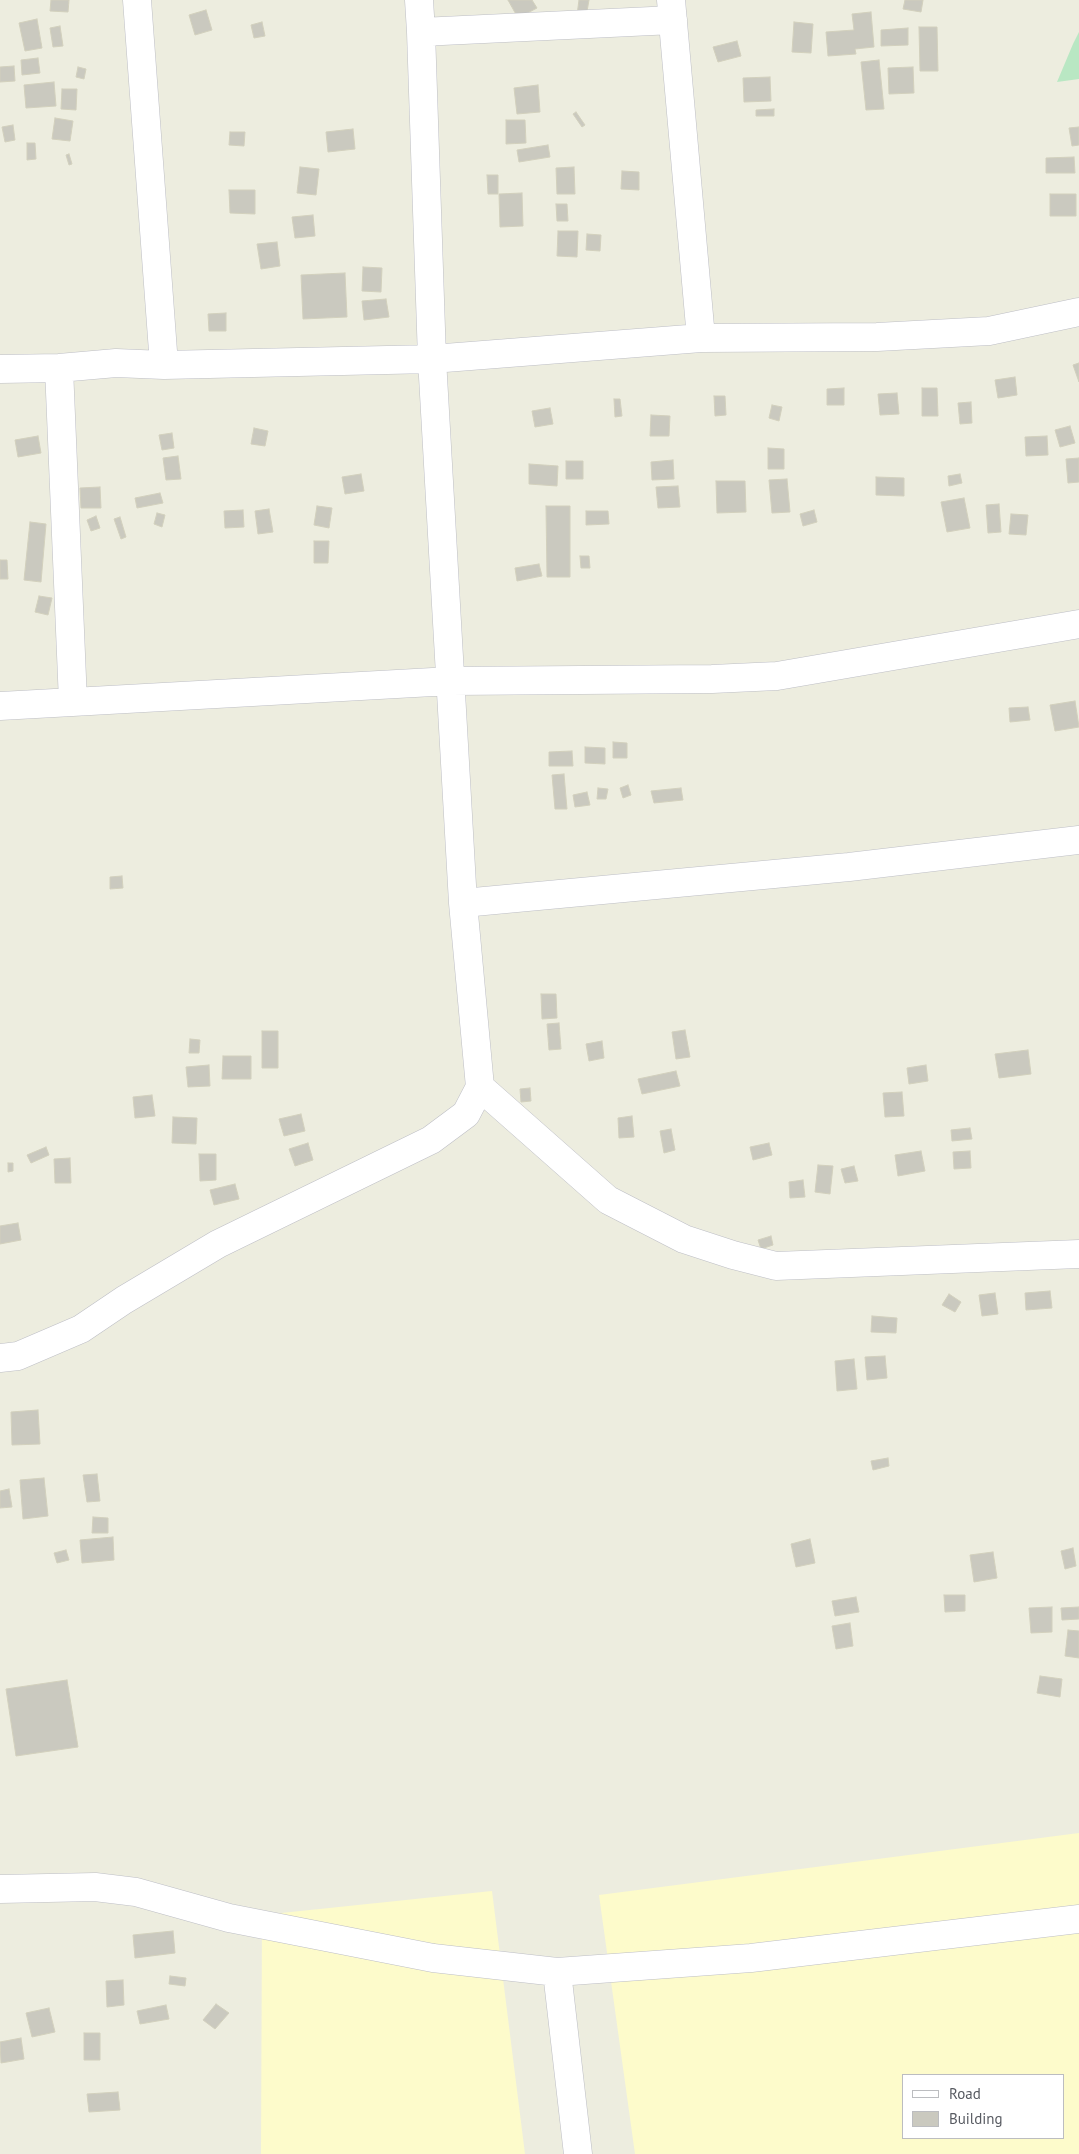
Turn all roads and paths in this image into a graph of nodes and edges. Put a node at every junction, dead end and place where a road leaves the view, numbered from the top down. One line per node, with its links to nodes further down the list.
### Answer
1 (137, 0): 8 (street)
2 (419, 0): 4 (street)
3 (672, 10): 4 (street); 6 (street)
4 (422, 32): 7 (street)
5 (1079, 312): 6 (street)
6 (701, 338): 7 (street)
7 (432, 359): 8 (street); 12 (street)
8 (164, 365): 9 (street)
9 (59, 368): 10 (street); 13 (street)
10 (0, 369)
11 (1079, 624): 12 (street)
12 (452, 681): 13 (street); 16 (street)
13 (73, 702): 14 (street)
14 (0, 706)
15 (1079, 840): 16 (street)
16 (463, 903): 17 (street)
17 (480, 1087): 18 (street); 19 (street)
18 (1079, 1254)
19 (0, 1358)
20 (0, 1889): 22 (street)
21 (1079, 1919): 22 (street)
22 (556, 1972): 23 (street)
23 (578, 2154)

